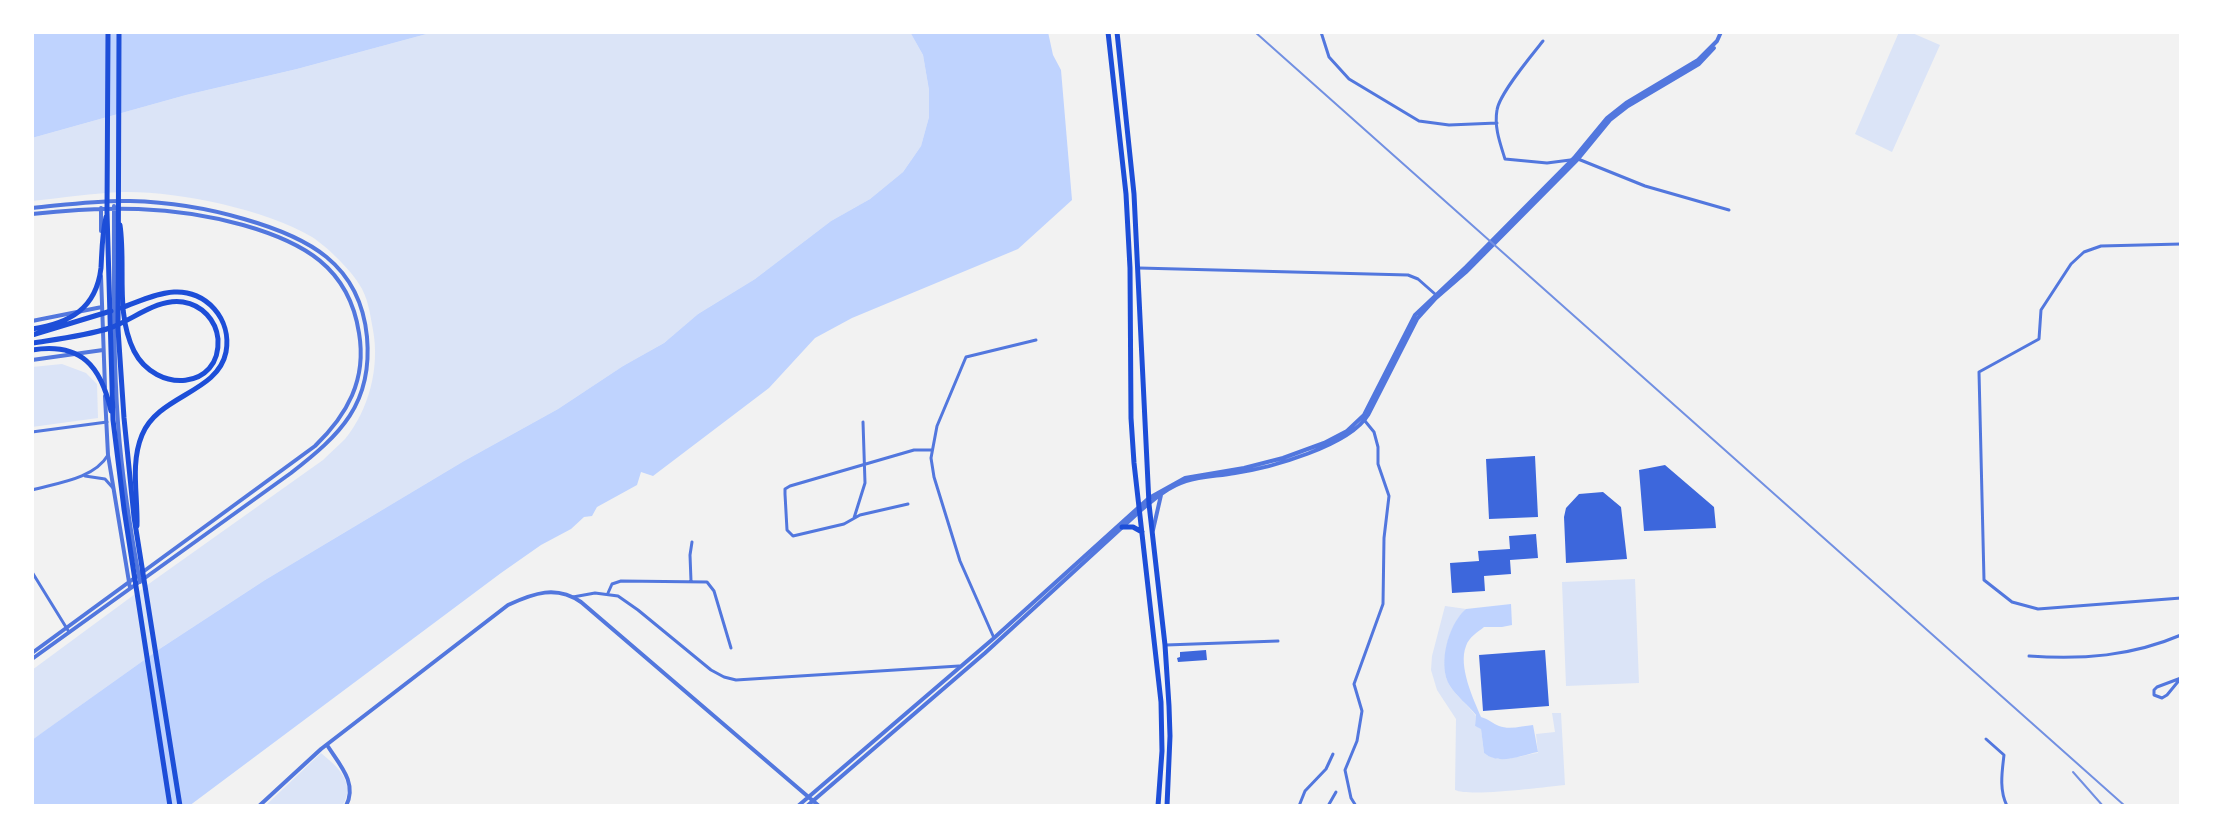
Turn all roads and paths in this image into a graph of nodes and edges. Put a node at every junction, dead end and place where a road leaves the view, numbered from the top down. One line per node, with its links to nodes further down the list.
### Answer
1 (108, 32): 15 (main road)
2 (119, 32): 16 (main road)
3 (1108, 32): 42 (main road)
4 (1117, 32): 18 (main road)
5 (1321, 32): 8 (street)
6 (1722, 32): 9 (street)
7 (1543, 41): 8 (street)
8 (1497, 123): 9 (street)
9 (1576, 159): 13 (street); 19 (street); 30 (street)
10 (114, 201): 11 (street); 12 (street); 53 (street)
11 (101, 205): 12 (street); 14 (street); 20 (street)
12 (113, 208): 50 (street); 50 (street)
13 (1729, 210)
14 (32, 211)
15 (107, 212): 22 (main road); 29 (main road)
16 (119, 220): 25 (main road); 47 (main road)
17 (2181, 244): 57 (street)
18 (1139, 268): 19 (street); 40 (main road)
19 (1435, 294): 40 (street)
20 (102, 307): 21 (street); 27 (street)
21 (32, 321)
22 (32, 329)
23 (32, 335): 47 (main road)
24 (1036, 340): 33 (street)
25 (32, 343)
26 (32, 350): 29 (main road)
27 (103, 350): 28 (street); 29 (street)
28 (32, 360)
29 (110, 421): 32 (street); 34 (street); 73 (main road)
30 (1365, 421): 39 (street); 84 (street)
31 (863, 422): 35 (street)
32 (32, 432)
33 (931, 450): 35 (street); 60 (street)
34 (108, 455): 36 (street); 38 (street)
35 (865, 464): 43 (street); 43 (street)
36 (82, 476): 37 (street); 38 (street)
37 (32, 490)
38 (113, 490): 51 (street)
39 (1161, 494): 40 (street); 46 (street)
40 (1149, 501): 42 (street); 46 (main road)
41 (908, 504): 43 (street)
42 (1139, 508): 44 (street); 45 (main road); 60 (street)
43 (854, 518)
44 (1122, 527): 45 (main road); 72 (street)
45 (1142, 532): 80 (main road)
46 (1153, 532): 62 (main road)
47 (136, 533): 74 (main road)
48 (692, 542): 52 (street)
49 (32, 572): 58 (street)
50 (138, 574): 51 (street); 53 (street)
51 (129, 580): 54 (street); 58 (street)
52 (691, 581): 55 (street); 63 (street)
53 (140, 582): 54 (street)
54 (130, 588): 58 (street)
55 (608, 593): 56 (street); 66 (street)
56 (573, 597): 69 (street); 72 (street)
57 (2181, 598)
58 (68, 630): 64 (street)
59 (2181, 635): 65 (street)
60 (994, 638): 66 (street)
61 (1278, 641): 62 (street)
62 (1165, 645): 81 (main road)
63 (731, 648)
64 (32, 656)
65 (2029, 656)
66 (963, 665): 72 (street)
67 (2181, 678): 67 (street)
68 (1986, 739): 85 (street)
69 (327, 745): 75 (street); 76 (street)
70 (1333, 754): 82 (street)
71 (1336, 792): 83 (street)
72 (811, 799): 77 (street); 78 (street); 79 (street)
73 (170, 806)
74 (180, 806)
75 (259, 806)
76 (346, 806)
77 (798, 806)
78 (807, 806)
79 (819, 806)
80 (1158, 806)
81 (1167, 806)
82 (1299, 806)
83 (1328, 806)
84 (1356, 806)
85 (2007, 806)

